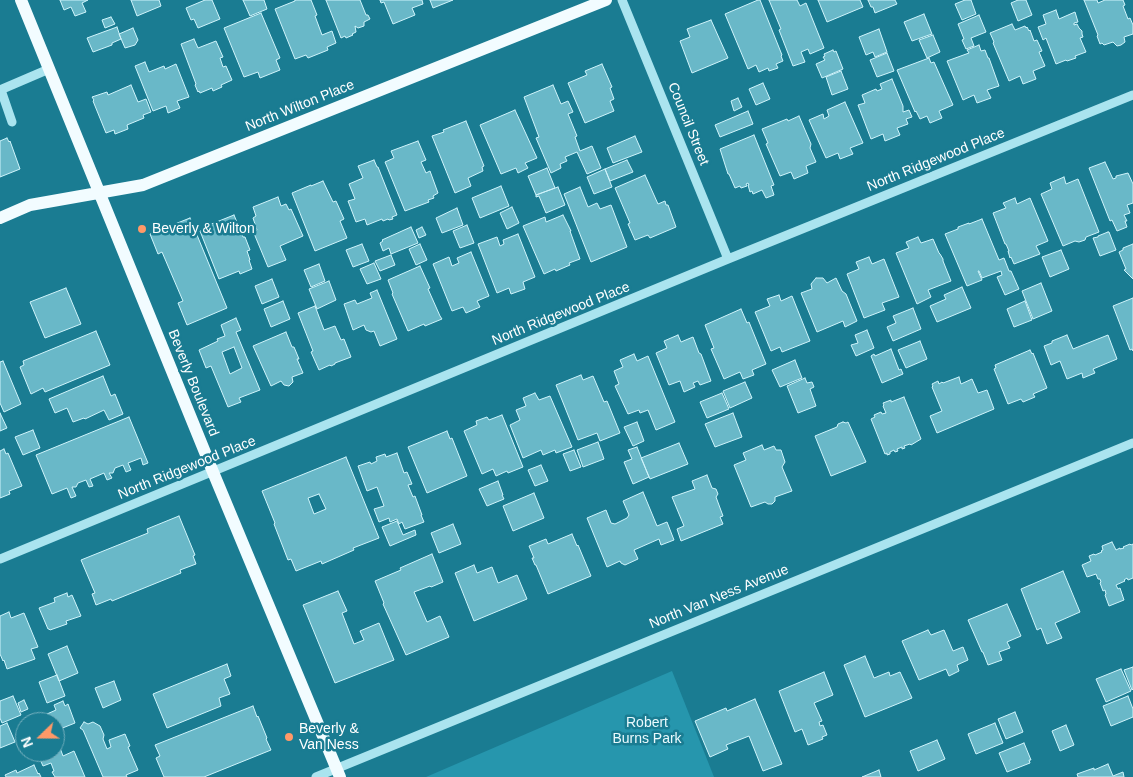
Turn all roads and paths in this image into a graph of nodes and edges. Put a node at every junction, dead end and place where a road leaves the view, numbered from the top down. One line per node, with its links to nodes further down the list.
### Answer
1 (21, 0): 4 (main road, Beverly Boulevard)
2 (606, 0): 8 (main road, North Wilton Place)
3 (622, 0): 10 (street, Council Street)
4 (49, 69): 5 (street); 8 (main road, Beverly Boulevard)
5 (0, 90): 7 (street)
6 (1133, 95): 10 (street, North Ridgewood Place)
7 (12, 122)
8 (100, 192): 9 (main road, North Wilton Place); 12 (main road, Beverly Boulevard)
9 (0, 218)
10 (728, 259): 12 (street, North Ridgewood Place)
11 (1133, 443): 14 (street, North Van Ness Avenue)
12 (214, 472): 13 (street, North Ridgewood Place); 14 (main road, Beverly Boulevard)
13 (0, 559)
14 (338, 773): 15 (street, North Van Ness Avenue)
15 (316, 777)

